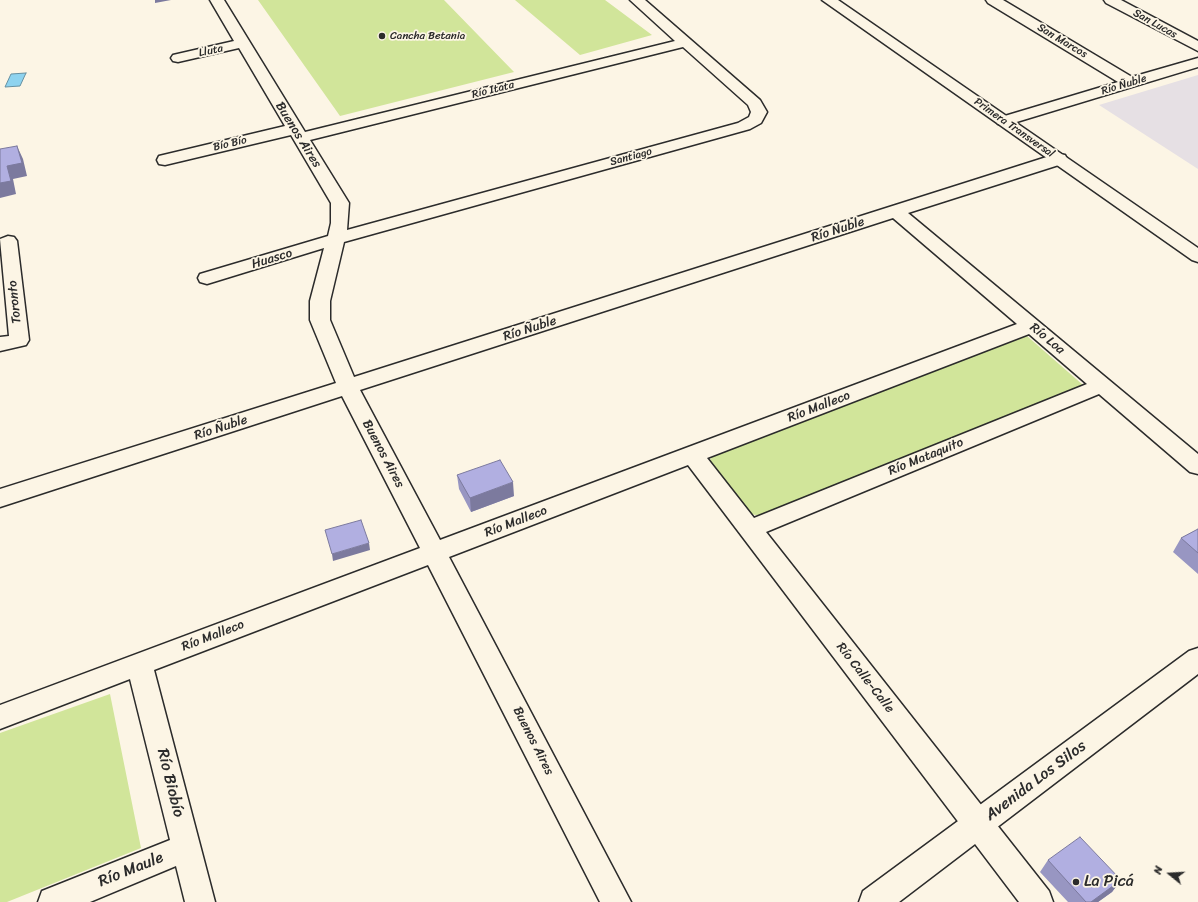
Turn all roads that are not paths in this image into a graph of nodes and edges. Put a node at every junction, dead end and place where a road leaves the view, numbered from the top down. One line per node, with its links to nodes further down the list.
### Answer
1 (217, 0): 7 (street, Buenos Aires)
2 (636, 0): 6 (street, Santiago)
3 (829, 0): 12 (street, Primera Transversal)
4 (993, 0): 11 (street, San Marcos)
5 (1111, 0): 8 (street, San Lucas)
6 (687, 42): 13 (street, Río Itata); 17 (street, Santiago)
7 (243, 43): 9 (street, Lluta); 13 (street, Buenos Aires)
8 (1198, 47)
9 (178, 58)
10 (1198, 62): 11 (street, Río Ñuble)
11 (1131, 83): 12 (street, Río Ñuble)
12 (1004, 121): 14 (street, Primera Transversal)
13 (297, 133): 15 (street, Bío Bío); 17 (street, Buenos Aires)
14 (1059, 159): 16 (street, Río Ñuble); 19 (street, Primera Transversal)
15 (165, 160)
16 (896, 212): 21 (street, Río Loa); 24 (street, Río Ñuble)
17 (336, 239): 20 (street, Huasco); 24 (street, Buenos Aires)
18 (8, 241): 22 (street, Toronto)
19 (1198, 256)
20 (207, 278)
21 (1032, 326): 23 (street, Río Loa); 25 (street, Río Malleco)
22 (9, 342)
23 (1103, 385): 26 (street, Río Loa); 28 (street, Río Mataquito)
24 (348, 387): 27 (street, Río Ñuble); 29 (street, Buenos Aires)
25 (692, 455): 28 (street, Río Calle-Calle); 29 (street, Río Malleco)
26 (1198, 466)
27 (0, 498)
28 (750, 529): 33 (street, Río Calle-Calle)
29 (435, 552): 31 (street, Río Malleco); 37 (street, Buenos Aires)
30 (1198, 660): 33 (street, Avenida Los Silos)
31 (139, 664): 32 (street, Río Malleco); 34 (street, Río Biobío)
32 (0, 716)
33 (978, 824): 38 (street, Avenida Los Silos); 39 (street, Río Calle-Calle)
34 (186, 848): 35 (street, Río Maule); 36 (street, Río Biobío)
35 (53, 902)
36 (200, 902)
37 (616, 902)
38 (874, 902)
39 (1038, 902)

